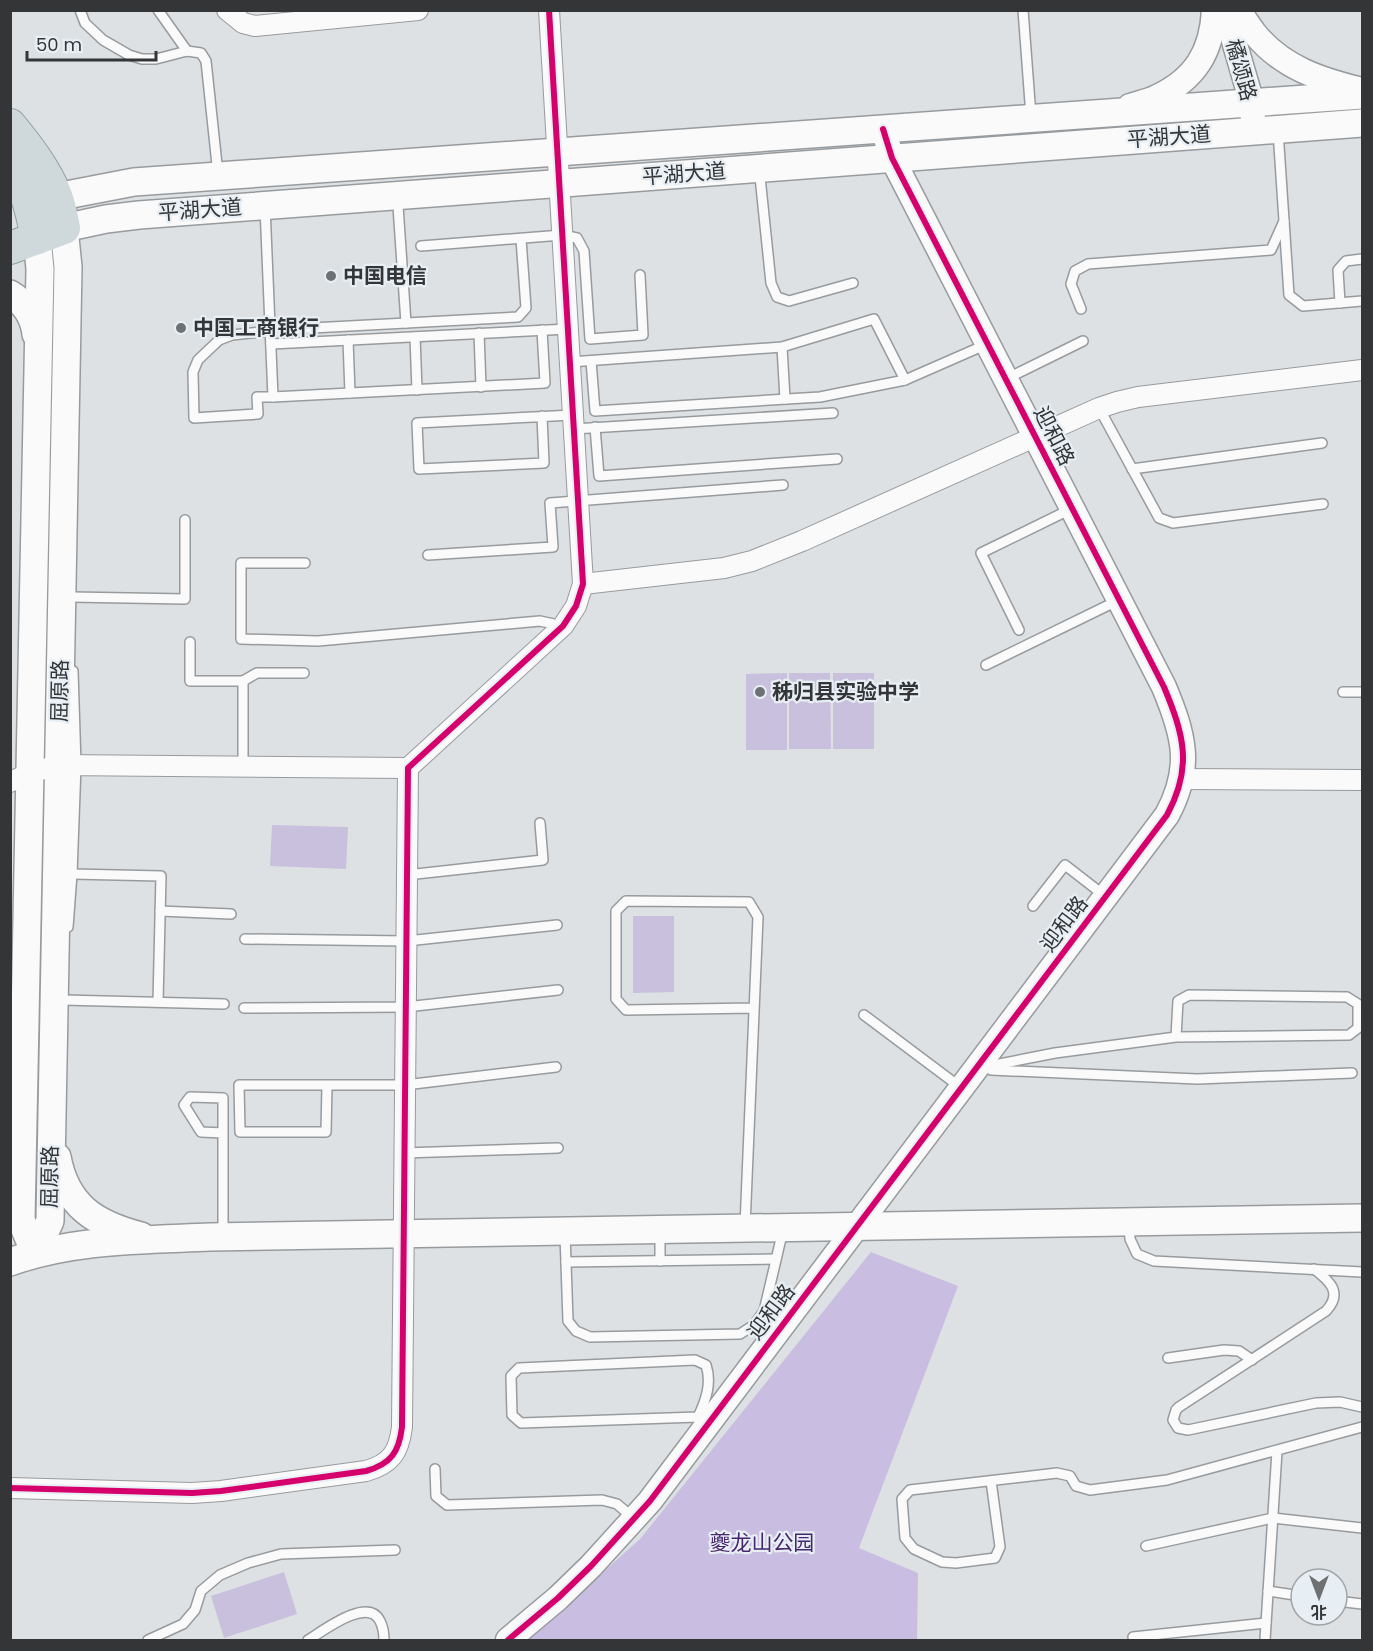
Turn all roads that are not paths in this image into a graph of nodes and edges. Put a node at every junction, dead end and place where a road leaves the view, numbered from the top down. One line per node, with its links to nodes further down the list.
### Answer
1 (80, 10): 10 (lane)
2 (158, 10): 10 (lane)
3 (227, 10): 4 (street)
4 (418, 10)
5 (549, 10): 21 (street)
6 (1023, 10): 15 (lane)
7 (1214, 10): 14 (street)
8 (1225, 10): 13 (street, 橘颂路)
9 (1238, 10): 11 (street)
10 (187, 51): 24 (lane)
11 (1362, 90)
12 (1362, 95): 13 (main road, 平湖大道)
13 (1252, 103): 14 (main road, 平湖大道); 19 (street, 橘颂路)
14 (1093, 114): 15 (main road, 平湖大道)
15 (1031, 118): 18 (main road, 平湖大道)
16 (10, 123): 22 (highway, 屈原路)
17 (1362, 123): 19 (main road, 平湖大道)
18 (883, 129): 21 (main road, 平湖大道); 23 (street, 迎和路)
19 (1270, 133): 20 (lane); 23 (main road, 平湖大道); 33 (lane)
20 (1362, 133)
21 (557, 152): 24 (main road, 平湖大道); 26 (street)
22 (21, 159): 28 (highway, 屈原路)
23 (894, 162): 25 (lane); 26 (main road, 平湖大道); 56 (street, 迎和路)
24 (218, 176): 28 (main road, 平湖大道)
25 (760, 177): 26 (lane); 40 (lane)
26 (560, 188): 27 (lane); 32 (main road, 平湖大道); 34 (street)
27 (502, 198)
28 (33, 205): 35 (highway, 屈原路)
29 (410, 205): 30 (lane)
30 (398, 206): 31 (lane); 46 (lane)
31 (387, 207)
32 (269, 214): 35 (main road, 平湖大道); 50 (lane)
33 (1284, 221): 43 (lane); 44 (lane)
34 (562, 235): 36 (lane); 39 (lane); 48 (street)
35 (37, 238): 45 (main road, 屈原路); 57 (main road, 屈原路)
36 (521, 238): 37 (lane); 46 (lane)
37 (421, 246)
38 (1362, 259): 43 (lane)
39 (640, 275)
40 (852, 283)
41 (10, 294): 57 (main road)
42 (1362, 301): 43 (lane)
43 (1340, 303)
44 (1081, 309)
45 (67, 322): 86 (lane); 98 (main road, 屈原路)
46 (406, 323): 47 (lane)
47 (294, 328)
48 (568, 329): 49 (lane); 60 (street)
49 (542, 330): 51 (lane); 64 (lane)
50 (270, 331): 55 (lane); 67 (lane)
51 (479, 333): 52 (lane); 64 (lane)
52 (415, 337): 53 (lane); 65 (lane)
53 (348, 340): 55 (lane); 66 (lane)
54 (1083, 341): 62 (lane)
55 (271, 344): 67 (lane)
56 (988, 344): 62 (street, 迎和路); 63 (lane)
57 (38, 345): 101 (main road, 屈原路)
58 (782, 347): 59 (lane); 63 (lane); 68 (lane)
59 (591, 361): 60 (lane); 68 (lane)
60 (570, 362): 72 (street)
61 (1362, 370): 69 (street)
62 (1006, 379): 74 (street, 迎和路)
63 (905, 380): 68 (lane)
64 (481, 387): 65 (lane)
65 (417, 390): 66 (lane)
66 (350, 393): 67 (lane)
67 (273, 397)
68 (785, 399)
69 (1099, 408): 74 (street); 77 (lane)
70 (833, 412): 73 (lane)
71 (542, 416): 71 (lane); 72 (lane)
72 (573, 422): 73 (lane); 79 (street)
73 (595, 427): 76 (lane)
74 (1035, 437): 81 (street, 迎和路); 85 (street)
75 (1322, 443): 77 (lane)
76 (837, 459)
77 (1132, 469): 80 (lane)
78 (783, 485): 79 (lane)
79 (578, 501): 83 (lane); 85 (street)
80 (1323, 504)
81 (1072, 508): 87 (street, 迎和路); 90 (lane)
82 (185, 520): 86 (lane)
83 (428, 555)
84 (305, 563): 89 (lane)
85 (583, 584): 89 (street)
86 (71, 597): 88 (lane)
87 (1120, 600): 93 (lane); 102 (street, 迎和路)
88 (71, 608)
89 (563, 626): 100 (street)
90 (1019, 630)
91 (190, 642): 95 (lane)
92 (73, 664): 98 (lane)
93 (986, 665)
94 (304, 674): 95 (lane)
95 (243, 681): 99 (lane)
96 (1343, 692): 97 (lane)
97 (1362, 692)
98 (68, 765): 99 (street); 101 (street); 105 (lane); 131 (main road, 屈原路)
99 (243, 767): 100 (street)
100 (408, 768): 106 (street)
101 (20, 777): 133 (main road, 屈原路)
102 (1182, 779): 103 (street); 107 (street, 迎和路)
103 (1362, 780)
104 (540, 823): 106 (lane)
105 (72, 874): 109 (lane); 112 (lane)
106 (407, 875): 114 (street)
107 (1106, 896): 108 (lane); 126 (street, 迎和路)
108 (1033, 906)
109 (160, 911): 110 (lane); 118 (lane)
110 (231, 914)
111 (557, 925): 114 (lane)
112 (68, 931)
113 (245, 939): 114 (lane)
114 (407, 941): 120 (street)
115 (64, 988): 117 (lane)
116 (558, 990): 120 (lane)
117 (63, 1000): 118 (lane); 131 (lane)
118 (158, 1002): 119 (lane)
119 (224, 1004)
120 (406, 1007): 121 (lane); 129 (street)
121 (244, 1008)
122 (754, 1008): 122 (lane); 140 (lane)
123 (864, 1015): 130 (lane)
124 (1176, 1037): 124 (lane); 126 (lane)
125 (556, 1067): 129 (lane)
126 (976, 1069): 127 (lane); 130 (street, 迎和路)
127 (1352, 1073)
128 (327, 1085): 128 (lane); 129 (lane)
129 (405, 1086): 135 (street)
130 (961, 1088): 139 (street, 迎和路)
131 (52, 1113): 146 (main road); 147 (main road, 屈原路)
132 (224, 1133): 132 (lane); 145 (lane)
133 (23, 1134): 136 (main road); 147 (main road, 屈原路)
134 (558, 1148): 135 (lane)
135 (404, 1153): 144 (street)
136 (10, 1189)
137 (1362, 1218): 138 (main road)
138 (1128, 1222): 139 (main road); 151 (lane)
139 (857, 1227): 141 (main road); 156 (street, 迎和路)
140 (745, 1228): 141 (main road); 142 (main road)
141 (783, 1228): 148 (lane)
142 (660, 1230): 143 (main road); 149 (lane)
143 (565, 1232): 144 (main road); 150 (lane)
144 (404, 1234): 145 (main road); 161 (street)
145 (224, 1237): 146 (main road)
146 (165, 1239): 147 (main road)
147 (23, 1257)
148 (776, 1259): 149 (lane); 150 (lane)
149 (660, 1261): 150 (lane)
150 (566, 1262)
151 (1314, 1269): 152 (lane); 154 (lane)
152 (1362, 1272)
153 (1168, 1358): 154 (lane)
154 (1252, 1360): 155 (lane)
155 (1362, 1407)
156 (703, 1420): 156 (lane); 163 (street, 迎和路)
157 (1362, 1427): 158 (lane)
158 (1277, 1451): 160 (lane); 162 (lane)
159 (435, 1469): 163 (lane)
160 (991, 1481): 160 (lane)
161 (10, 1488)
162 (1273, 1518): 164 (lane); 165 (lane); 167 (lane)
163 (634, 1519): 174 (street, 迎和路)
164 (1362, 1528)
165 (1146, 1546)
166 (395, 1550): 171 (lane)
167 (1268, 1591): 168 (lane); 169 (lane)
168 (1289, 1594)
169 (1266, 1623): 170 (lane); 175 (lane)
170 (1133, 1637)
171 (148, 1641)
172 (308, 1641): 173 (lane)
173 (384, 1641)
174 (508, 1641)
175 (1265, 1641)

